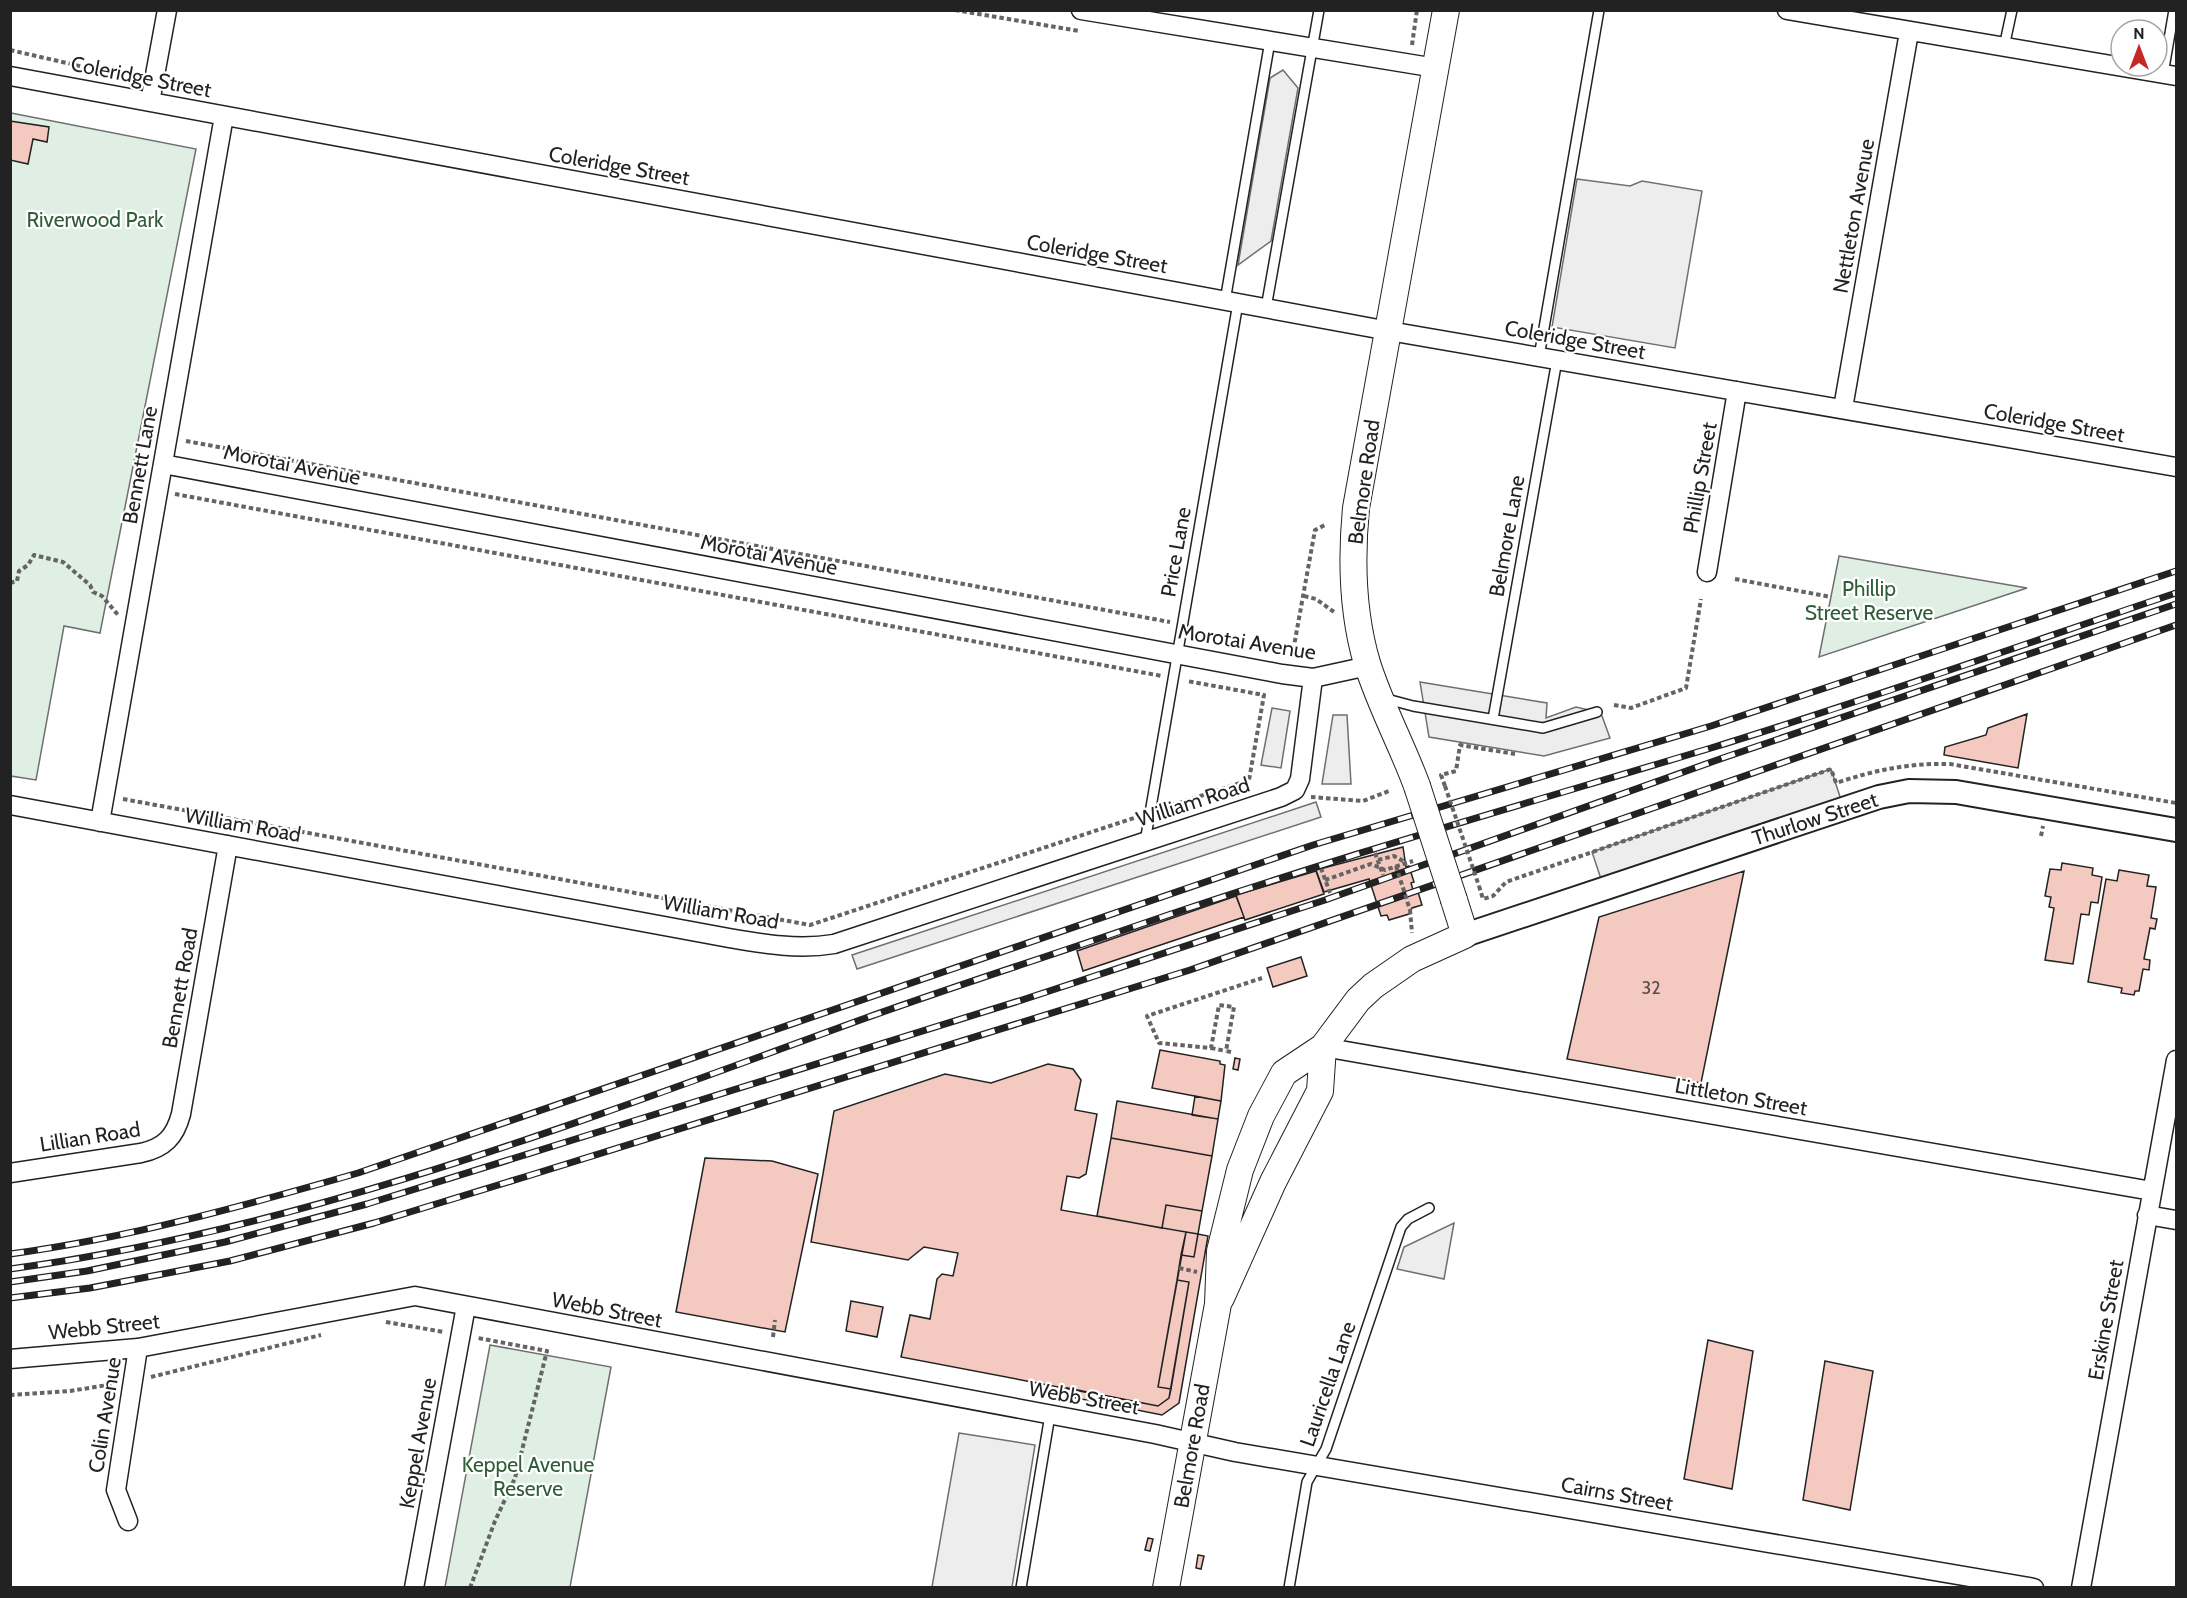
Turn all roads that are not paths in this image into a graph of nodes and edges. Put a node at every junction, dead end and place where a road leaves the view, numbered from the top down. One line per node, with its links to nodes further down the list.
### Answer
1 (167, 10): 16 (street)
2 (1081, 10): 10 (street)
3 (1319, 10): 12 (lane)
4 (1446, 10): 13 (main road, Belmore Road)
5 (1599, 10): 21 (lane)
6 (1787, 10): 9 (street)
7 (2012, 10): 11 (lane)
8 (2174, 10): 14 (lane)
9 (1909, 32): 11 (street); 24 (street, Nettleton Avenue)
10 (1270, 41): 12 (street); 18 (lane, Price Lane)
11 (2004, 47): 14 (street)
12 (1312, 48): 13 (street); 19 (lane)
13 (1436, 68): 20 (main road, Belmore Road)
14 (2170, 75)
15 (10, 76): 16 (street, Coleridge Street)
16 (150, 102): 17 (street, Coleridge Street)
17 (224, 116): 18 (street, Coleridge Street); 25 (street, Bennett Lane)
18 (1232, 302): 19 (street, Coleridge Street); 28 (lane, Price Lane)
19 (1266, 308): 20 (street, Coleridge Street)
20 (1389, 331): 21 (street, Coleridge Street); 29 (main road, Belmore Road)
21 (1539, 357): 22 (street, Coleridge Street)
22 (1557, 360): 23 (street, Coleridge Street); 33 (lane, Belmore Lane)
23 (1737, 391): 24 (street, Coleridge Street); 27 (street, Phillip Street)
24 (1843, 408): 26 (street, Coleridge Street)
25 (163, 464): 28 (street, Morotai Avenue); 35 (street, Bennett Lane)
26 (2176, 467)
27 (1707, 572)
28 (1177, 654): 30 (street, Morotai Avenue); 37 (lane, Price Lane)
29 (1368, 666): 30 (street, Morotai Avenue); 31 (main road, Belmore Road)
30 (1313, 678): 37 (street, William Road)
31 (1381, 698): 33 (lane); 39 (main road, Belmore Road, bridge)
32 (1596, 712): 33 (lane)
33 (1493, 719)
34 (10, 805): 35 (street, William Road)
35 (100, 822): 38 (street, William Road)
36 (2176, 830): 39 (street, Thurlow Street)
37 (1145, 842): 38 (street, William Road)
38 (228, 845): 42 (street, Bennett Road)
39 (1465, 935): 40 (main road, Belmore Road)
40 (1323, 1047): 44 (street, Littleton Street); 48 (main road, Belmore Road); 48 (main road, Belmore Road)
41 (2176, 1060): 44 (street, Erskine Street)
42 (172, 1137): 43 (street, Lillian Road)
43 (10, 1173)
44 (2152, 1191): 46 (street, Erskine Street)
45 (1429, 1208): 54 (lane, Lauricella Lane)
46 (2147, 1215): 47 (street); 61 (street, Erskine Street)
47 (2176, 1220)
48 (1218, 1304): 53 (main road, Belmore Road)
49 (466, 1306): 50 (street, Webb Street); 52 (street, Webb Street); 56 (street, Keppel Avenue)
50 (138, 1348): 51 (street, Webb Street); 55 (street, Colin Avenue)
51 (10, 1359)
52 (1050, 1415): 53 (street, Webb Street); 57 (lane)
53 (1192, 1442): 54 (street, Cairns Street); 58 (main road, Belmore Road)
54 (1317, 1466): 59 (lane, Lauricella Lane); 60 (street, Cairns Street)
55 (128, 1521)
56 (414, 1587)
57 (1021, 1587)
58 (1166, 1587)
59 (1289, 1587)
60 (2034, 1587)
61 (2081, 1587)

